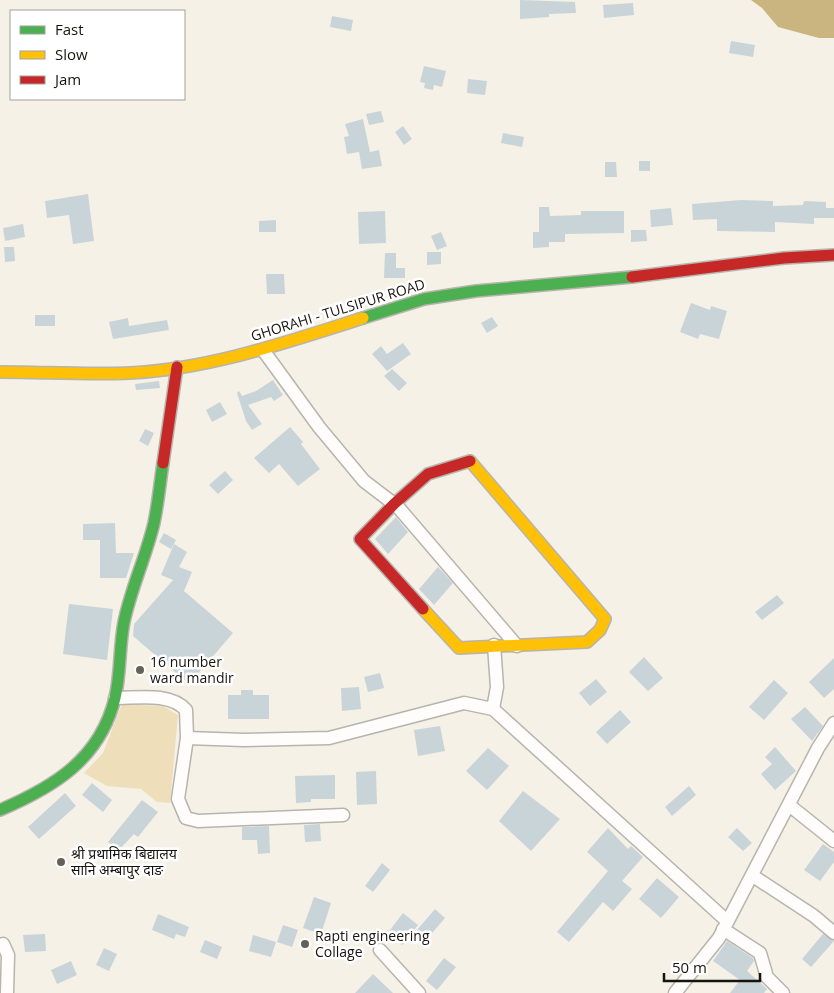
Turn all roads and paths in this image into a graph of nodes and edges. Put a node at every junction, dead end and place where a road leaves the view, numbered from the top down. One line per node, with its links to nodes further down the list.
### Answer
1 (834, 255): 2 (street, GHORAHI - TULSIPUR ROAD)
2 (263, 350): 3 (street, GHORAHI - TULSIPUR ROAD); 5 (street)
3 (177, 367): 4 (street, GHORAHI - TULSIPUR ROAD); 8 (street)
4 (0, 372)
5 (394, 504): 6 (street); 7 (street); 7 (street)
6 (494, 646): 7 (street); 9 (street)
7 (517, 646)
8 (115, 698): 11 (street); 13 (street)
9 (493, 709): 11 (street); 17 (street)
10 (834, 723): 12 (street)
11 (187, 738): 14 (street)
12 (789, 805): 15 (street); 16 (street)
13 (0, 810)
14 (343, 815)
15 (834, 841)
16 (753, 876): 17 (street); 18 (street)
17 (725, 925): 23 (street); 24 (street)
18 (834, 933)
19 (1, 943): 21 (street)
20 (380, 950): 22 (street)
21 (7, 993)
22 (419, 993)
23 (675, 993)
24 (783, 993)

